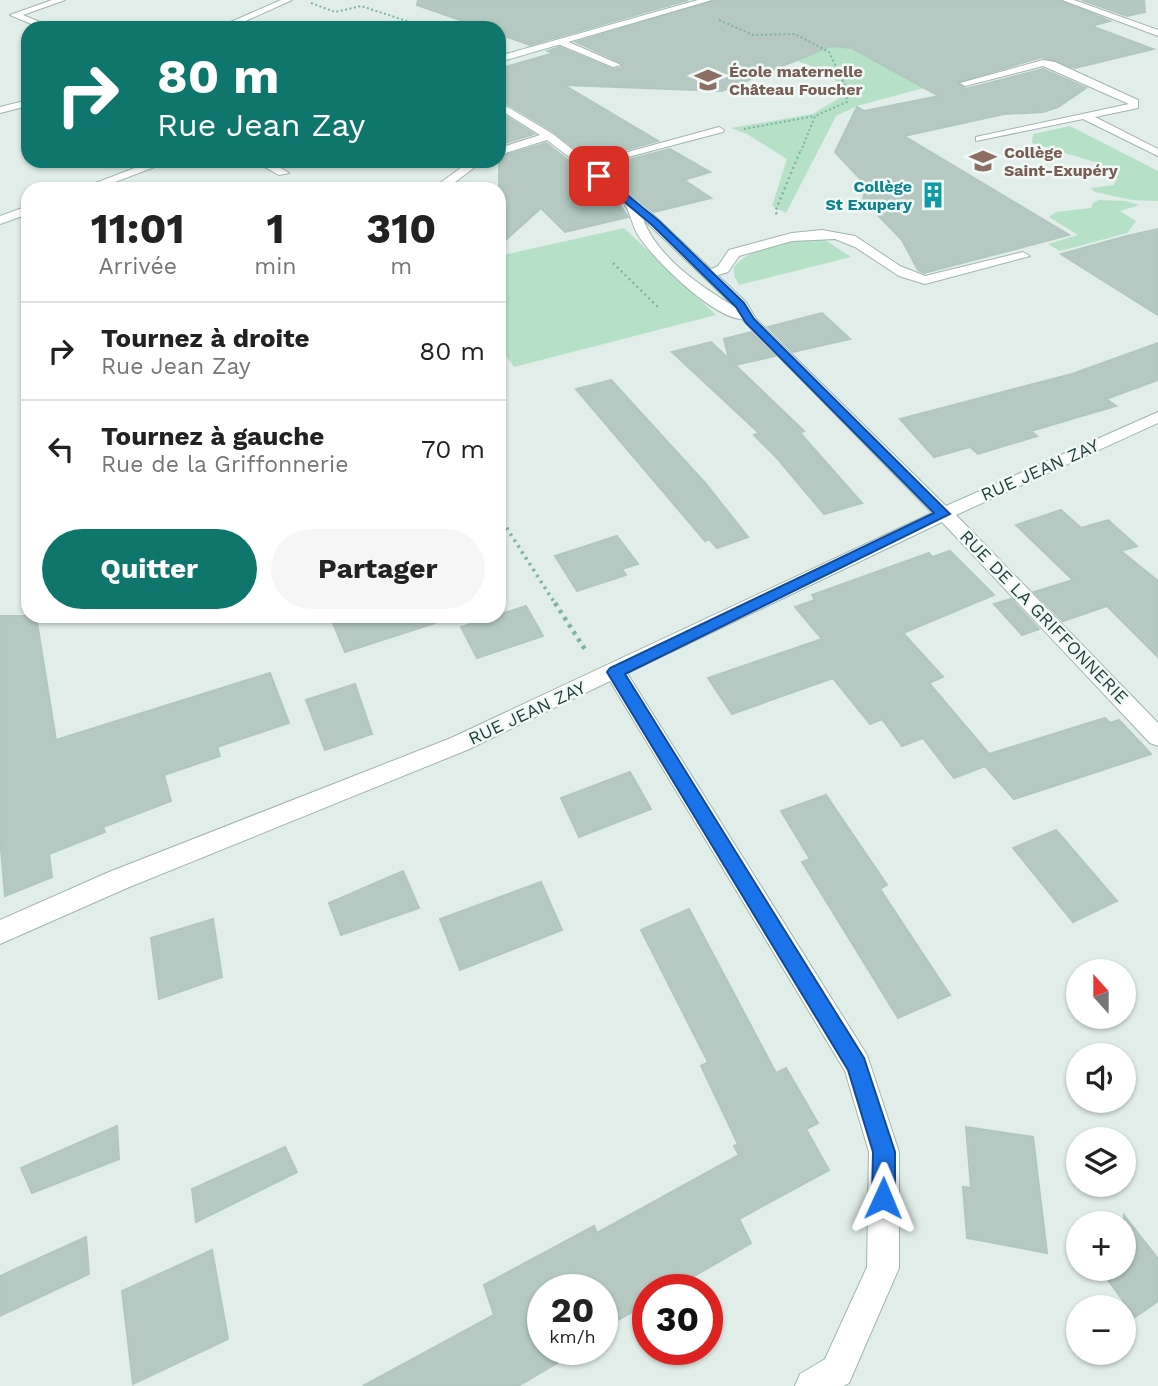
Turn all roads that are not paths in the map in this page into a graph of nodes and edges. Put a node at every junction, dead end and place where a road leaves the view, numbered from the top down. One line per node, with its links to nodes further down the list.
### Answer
1 (61, 0): 5 (street)
2 (288, 0): 6 (street)
3 (708, 0): 8 (street)
4 (1066, 0): 7 (street)
5 (30, 21)
6 (238, 21)
7 (1158, 33)
8 (561, 41): 9 (street); 10 (street)
9 (506, 57)
10 (616, 65)
11 (965, 83): 15 (street)
12 (21, 105): 14 (street)
13 (506, 108): 17 (street, RUE DE LA GRIFFONNERIE)
14 (0, 110)
15 (1084, 116): 18 (street); 20 (street)
16 (719, 130): 21 (street)
17 (549, 136): 19 (street); 21 (street, RUE DE LA GRIFFONNERIE)
18 (980, 139)
19 (506, 150)
20 (1158, 153)
21 (586, 165): 28 (street, RUE DE LA GRIFFONNERIE)
22 (144, 168): 26 (street)
23 (273, 168): 25 (street)
24 (467, 168): 27 (street)
25 (283, 173)
26 (106, 182)
27 (448, 182)
28 (628, 202): 32 (street, RUE DE LA GRIFFONNERIE); 33 (street, RUE DE LA GRIFFONNERIE)
29 (21, 212): 30 (street)
30 (0, 220)
31 (1023, 256): 32 (street)
32 (708, 274): 33 (street, RUE DE LA GRIFFONNERIE)
33 (750, 321): 35 (street, RUE DE LA GRIFFONNERIE)
34 (1158, 417): 35 (street, RUE JEAN ZAY)
35 (943, 514): 36 (street, RUE JEAN ZAY); 37 (street, RUE DE LA GRIFFONNERIE)
36 (604, 666): 38 (street, RUE JEAN ZAY); 39 (street)
37 (1158, 737)
38 (0, 932)
39 (813, 1386)

